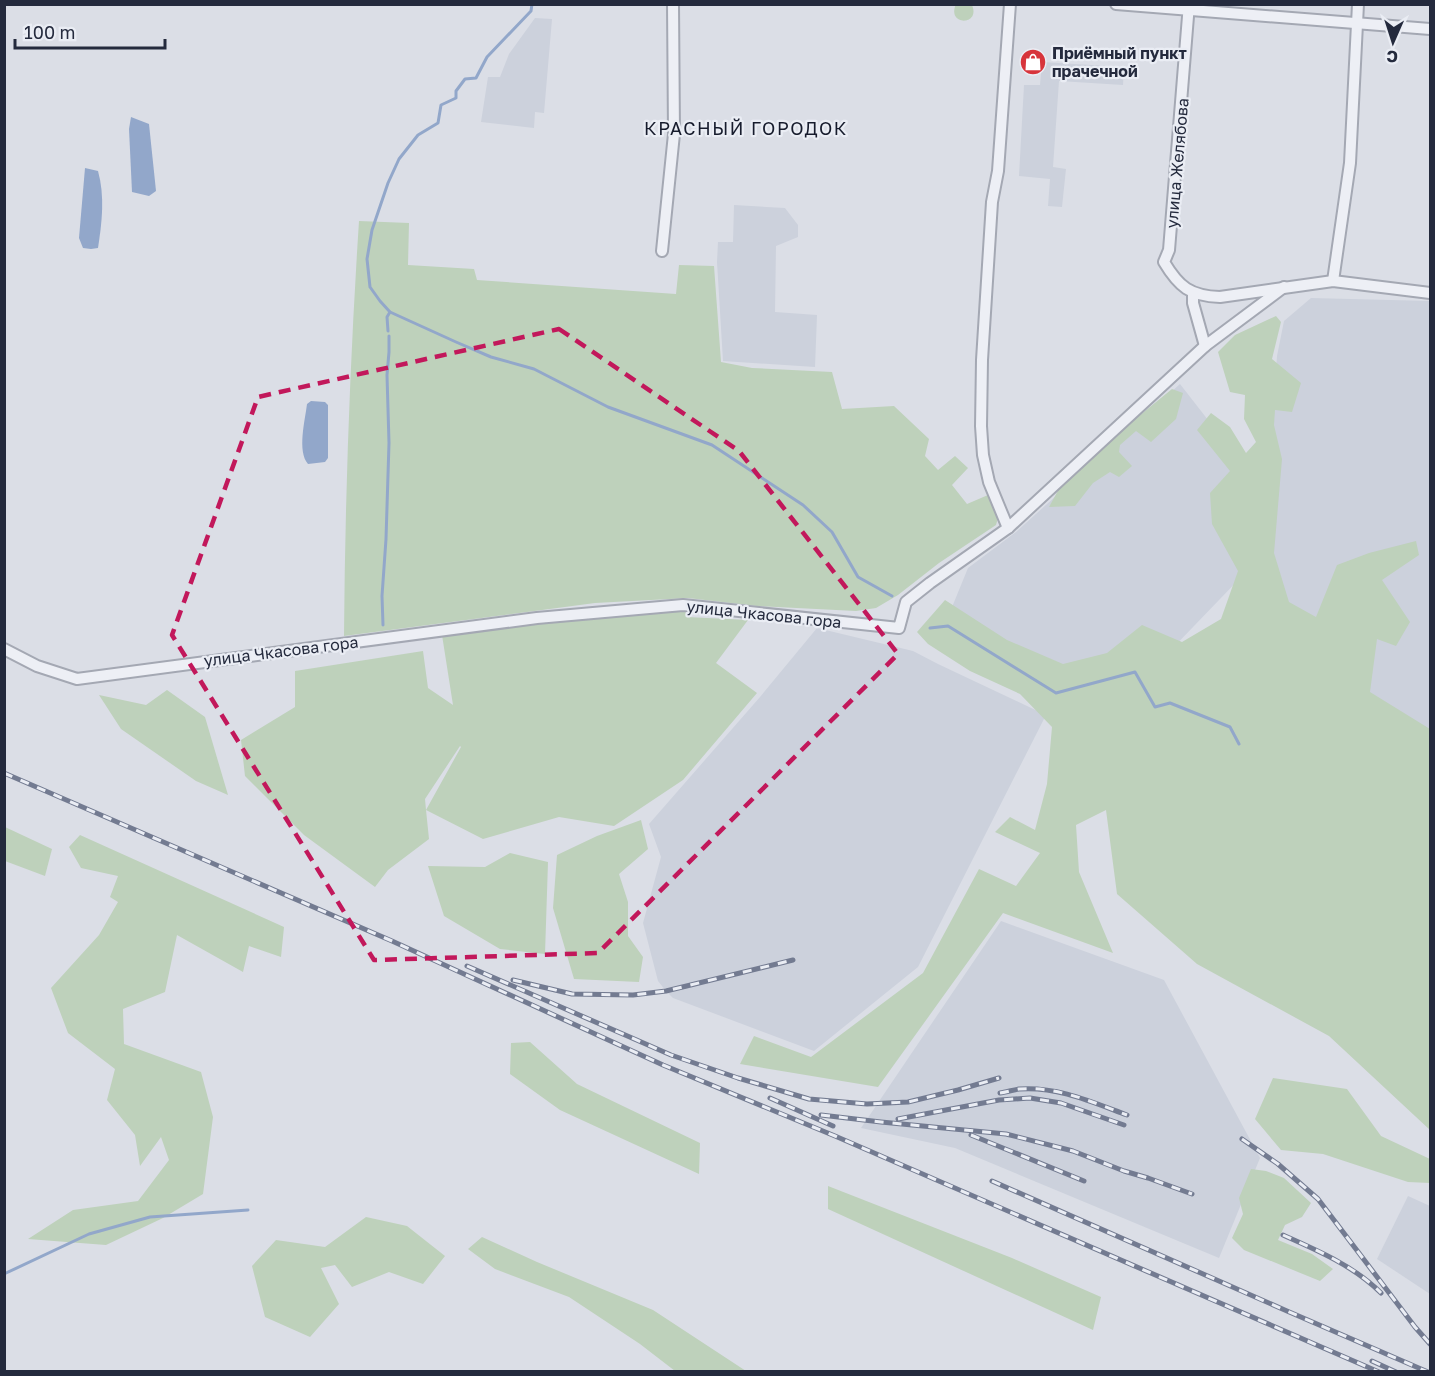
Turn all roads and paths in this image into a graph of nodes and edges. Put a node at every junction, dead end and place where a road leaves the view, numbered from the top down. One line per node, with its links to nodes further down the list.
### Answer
1 (673, 4): 8 (street)
2 (1010, 4): 14 (street)
3 (1116, 4): 5 (street)
4 (1358, 4): 6 (street)
5 (1189, 7): 6 (street); 12 (street, улица Желябова)
6 (1356, 23): 7 (street); 9 (street)
7 (1431, 29)
8 (662, 251)
9 (1333, 281): 10 (street); 11 (street)
10 (1284, 287): 12 (street); 13 (street, улица Чкасова гора)
11 (1431, 293)
12 (1193, 294): 13 (street)
13 (1205, 346): 14 (street, улица Чкасова гора)
14 (1008, 528): 15 (street, улица Чкасова гора)
15 (4, 649)

